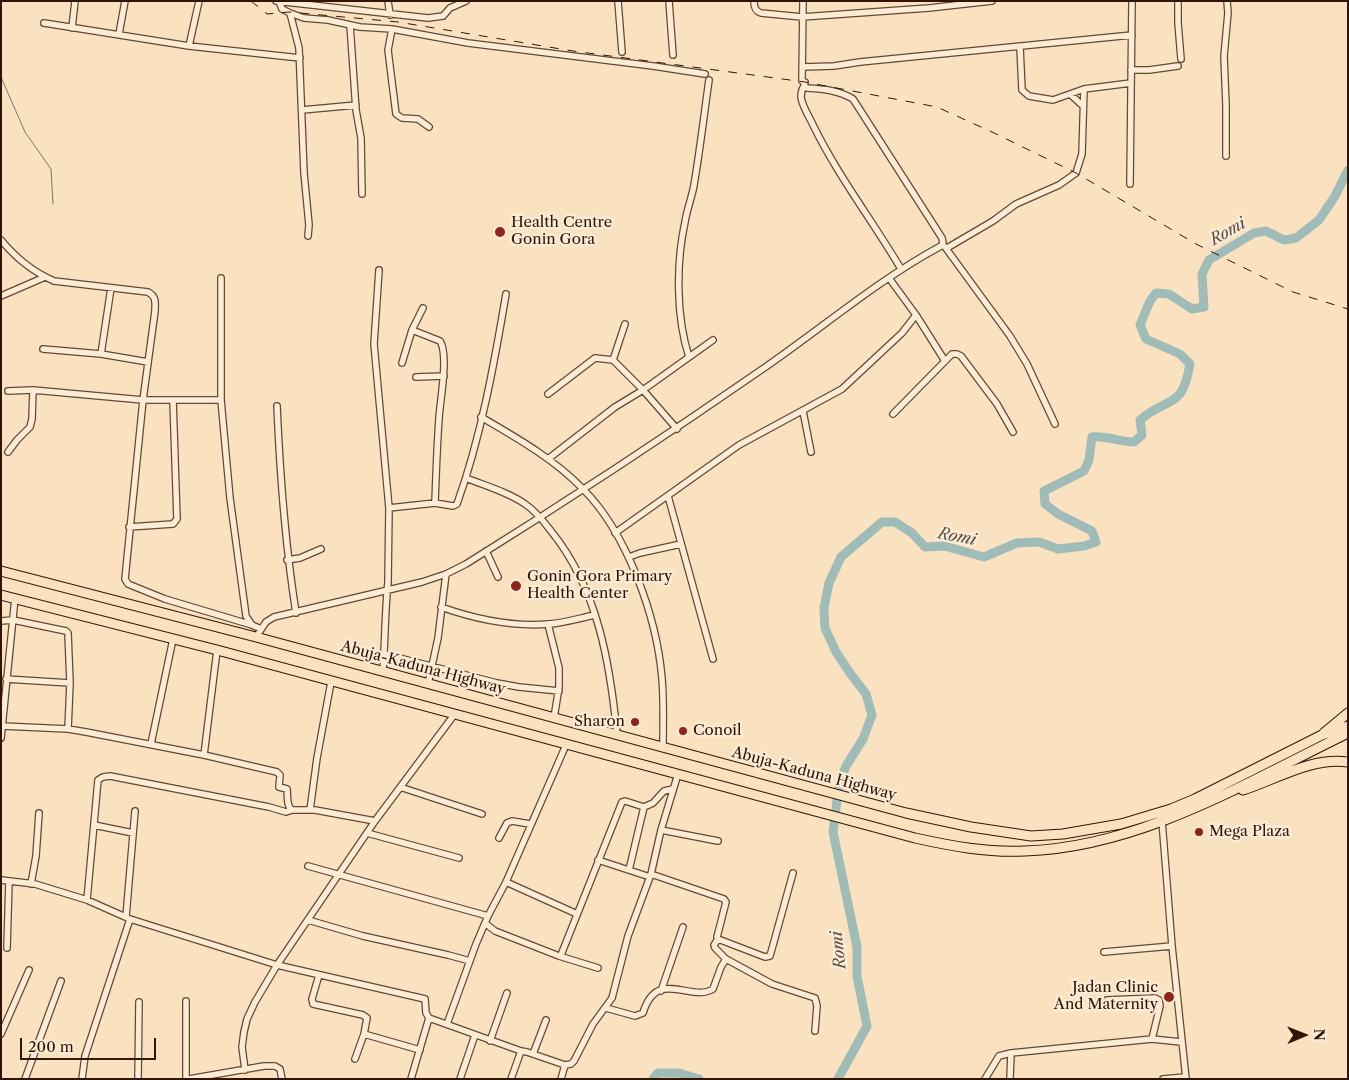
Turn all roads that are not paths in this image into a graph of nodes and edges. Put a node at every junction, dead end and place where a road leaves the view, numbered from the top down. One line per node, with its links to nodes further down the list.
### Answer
1 (75, 1): 22 (street)
2 (125, 1): 24 (street)
3 (199, 1): 26 (street)
4 (335, 1): 16 (street)
5 (388, 1): 18 (street)
6 (466, 1): 18 (street)
7 (618, 1): 28 (street)
8 (669, 1): 29 (street)
9 (754, 1): 19 (street)
10 (803, 1): 19 (street)
11 (992, 1): 19 (street)
12 (1132, 1): 25 (street)
13 (1178, 1): 31 (street)
14 (1226, 1): 43 (street)
15 (278, 2): 16 (street); 17 (street)
16 (336, 8): 18 (street)
17 (290, 13): 21 (street); 30 (street)
18 (390, 15)
19 (802, 17): 33 (street)
20 (44, 23): 22 (street)
21 (350, 25): 23 (street); 39 (street)
22 (72, 28): 24 (street)
23 (392, 28): 42 (street); 64 (street)
24 (119, 34): 26 (street)
25 (1132, 35): 27 (street); 34 (street)
26 (189, 46): 30 (street)
27 (1020, 47): 33 (street); 38 (street)
28 (622, 52)
29 (673, 55)
30 (300, 58): 41 (street)
31 (1181, 59)
32 (1178, 66): 34 (street)
33 (802, 67): 36 (street)
34 (1131, 70): 35 (street)
35 (1131, 84): 37 (street); 44 (street)
36 (804, 86): 48 (street); 49 (street)
37 (1084, 90): 38 (street); 40 (street)
38 (1071, 95): 40 (street)
39 (356, 105): 41 (street); 45 (street)
40 (1082, 105): 48 (street)
41 (302, 110): 46 (street)
42 (429, 127)
43 (1226, 156)
44 (1130, 184)
45 (362, 194)
46 (308, 236)
47 (1, 240): 51 (street)
48 (945, 246): 49 (street); 82 (street)
49 (901, 269): 53 (street)
50 (379, 270): 92 (street)
51 (45, 277): 54 (street); 56 (street)
52 (221, 278): 77 (street)
53 (890, 278): 58 (street); 83 (street)
54 (111, 288): 63 (street); 67 (street)
55 (506, 294): 81 (street)
56 (1, 296)
57 (423, 308): 60 (street)
58 (916, 315): 66 (street); 79 (street)
59 (626, 324): 65 (street)
60 (412, 330): 68 (street); 69 (street)
61 (713, 340): 64 (street)
62 (43, 349): 63 (street)
63 (101, 354): 67 (street)
64 (689, 357): 72 (street)
65 (613, 360): 72 (street); 74 (street)
66 (945, 361): 80 (street); 84 (street)
67 (148, 362): 75 (street)
68 (402, 362)
69 (444, 376): 70 (street); 91 (street)
70 (416, 377)
71 (33, 390): 73 (street); 75 (street); 85 (street)
72 (643, 390): 83 (street); 87 (street)
73 (8, 392)
74 (548, 394)
75 (142, 400): 76 (street); 94 (street)
76 (173, 400): 77 (street); 94 (street)
77 (221, 400): 113 (street)
78 (278, 406): 100 (street)
79 (803, 411): 86 (street); 90 (street)
80 (893, 414)
81 (481, 418): 87 (street); 88 (street)
82 (1055, 424)
83 (676, 429): 89 (street)
84 (1013, 432)
85 (8, 452)
86 (811, 452)
87 (548, 459): 89 (street)
88 (466, 478): 91 (street); 93 (street)
89 (584, 489): 93 (street); 95 (street)
90 (668, 496): 95 (street); 96 (street)
91 (435, 504): 92 (street)
92 (389, 508): 104 (street)
93 (540, 516): 98 (street); 109 (street)
94 (129, 527): 113 (street)
95 (615, 533): 99 (street)
96 (681, 544): 99 (street); 118 (street)
97 (321, 549): 100 (street)
98 (486, 551): 102 (street); 103 (street)
99 (629, 557): 138 (street)
100 (287, 560): 108 (street)
101 (1, 571): 114 (highway, Abuja-Kaduna Highway)
102 (446, 574): 104 (street); 107 (street)
103 (498, 576)
104 (386, 592): 108 (street); 117 (street)
105 (1, 595): 106 (highway)
106 (15, 598): 110 (street); 115 (highway)
107 (442, 607): 112 (street); 119 (street)
108 (296, 613): 114 (street)
109 (595, 615): 112 (street); 133 (street)
110 (13, 620): 111 (street); 121 (street); 123 (street)
111 (1, 622)
112 (548, 624): 125 (street)
113 (252, 625): 114 (street)
114 (258, 633): 120 (highway, Abuja-Kaduna Highway)
115 (173, 638): 116 (highway); 136 (street)
116 (217, 650): 122 (highway); 139 (street)
117 (384, 654): 119 (street); 120 (street)
118 (714, 659)
119 (432, 666): 124 (street); 125 (street)
120 (384, 671): 124 (highway, Abuja-Kaduna Highway)
121 (6, 679): 123 (street); 129 (street)
122 (331, 682): 127 (highway); 147 (street)
123 (70, 683): 131 (street)
124 (428, 684): 128 (highway, Abuja-Kaduna Highway)
125 (559, 691): 128 (street)
126 (1348, 713): 134 (highway)
127 (454, 715): 137 (highway); 142 (street)
128 (554, 718): 133 (highway, Abuja-Kaduna Highway)
129 (2, 726): 131 (street); 135 (street)
130 (1348, 726): 134 (highway)
131 (68, 729): 136 (street)
132 (1348, 733): 144 (highway)
133 (617, 734): 138 (highway, Abuja-Kaduna Highway)
134 (1322, 735): 138 (highway, Abuja-Kaduna Highway)
135 (1, 738)
136 (151, 744): 139 (street)
137 (566, 745): 141 (highway); 153 (street)
138 (663, 747)
139 (204, 755): 146 (street)
140 (1348, 762): 144 (highway)
141 (678, 774): 143 (street); 152 (highway)
142 (400, 787): 150 (street); 151 (street)
143 (673, 789): 145 (street); 155 (street)
144 (1220, 796): 152 (highway)
145 (644, 807): 161 (street); 163 (street)
146 (292, 810): 147 (street); 154 (street)
147 (310, 810): 151 (street)
148 (135, 811): 156 (street)
149 (39, 813): 170 (street)
150 (482, 814)
151 (375, 821): 157 (street)
152 (1162, 821): 179 (street)
153 (530, 824): 158 (street); 169 (street)
154 (94, 825): 156 (street); 171 (street)
155 (661, 830): 159 (street); 166 (street)
156 (133, 833): 174 (street)
157 (367, 833): 160 (street); 165 (street)
158 (499, 838)
159 (718, 841)
160 (459, 858)
161 (598, 860): 163 (street); 172 (street)
162 (308, 866): 165 (street)
163 (629, 870): 166 (street)
164 (793, 873): 178 (street)
165 (339, 874): 173 (street); 175 (street)
166 (650, 875): 178 (street); 197 (street)
167 (1, 880): 168 (street)
168 (9, 881): 170 (street); 180 (street)
169 (506, 882): 172 (street); 173 (street)
170 (31, 884): 171 (street)
171 (87, 900): 174 (street)
172 (577, 914): 182 (street)
173 (488, 916): 176 (street)
174 (128, 918): 185 (street); 218 (street)
175 (308, 920): 184 (street); 185 (street)
176 (485, 923): 182 (street); 184 (street)
177 (683, 926): 191 (street)
178 (718, 939): 183 (street)
179 (1172, 946): 181 (street); 207 (street)
180 (8, 948)
181 (1104, 952)
182 (559, 956): 186 (street)
183 (726, 959): 190 (street); 201 (street)
184 (470, 961): 200 (street)
185 (277, 965): 188 (street); 214 (street)
186 (598, 968)
187 (29, 970): 202 (street)
188 (318, 974): 198 (street); 203 (street)
189 (60, 980): 217 (street)
190 (712, 990): 191 (street); 193 (street)
191 (661, 991): 197 (street)
192 (507, 993): 206 (street)
193 (719, 993)
194 (1107, 1000): 205 (street)
195 (186, 1001): 220 (street)
196 (139, 1002): 219 (street)
197 (606, 1008): 213 (street)
198 (429, 1018): 200 (street); 208 (street)
199 (546, 1020): 211 (street)
200 (447, 1024): 204 (street)
201 (815, 1031)
202 (1, 1034)
203 (364, 1034): 208 (street); 212 (street)
204 (475, 1034): 206 (street); 224 (street)
205 (1152, 1039): 207 (street); 210 (street)
206 (490, 1041): 209 (street)
207 (1181, 1042): 216 (street)
208 (420, 1050): 223 (street)
209 (519, 1052): 211 (street); 225 (street)
210 (1011, 1053): 227 (street); 228 (street)
211 (534, 1054): 213 (street)
212 (354, 1060)
213 (566, 1065): 226 (street)
214 (244, 1070): 215 (street); 222 (street)
215 (232, 1072): 220 (street); 221 (street)
216 (1186, 1078): 229 (street)
217 (25, 1079)
218 (82, 1079)
219 (138, 1079)
220 (187, 1079)
221 (232, 1079)
222 (282, 1079)
223 (411, 1079)
224 (460, 1079)
225 (511, 1079)
226 (561, 1079)
227 (985, 1079)
228 (1010, 1079)
229 (1163, 1079)

